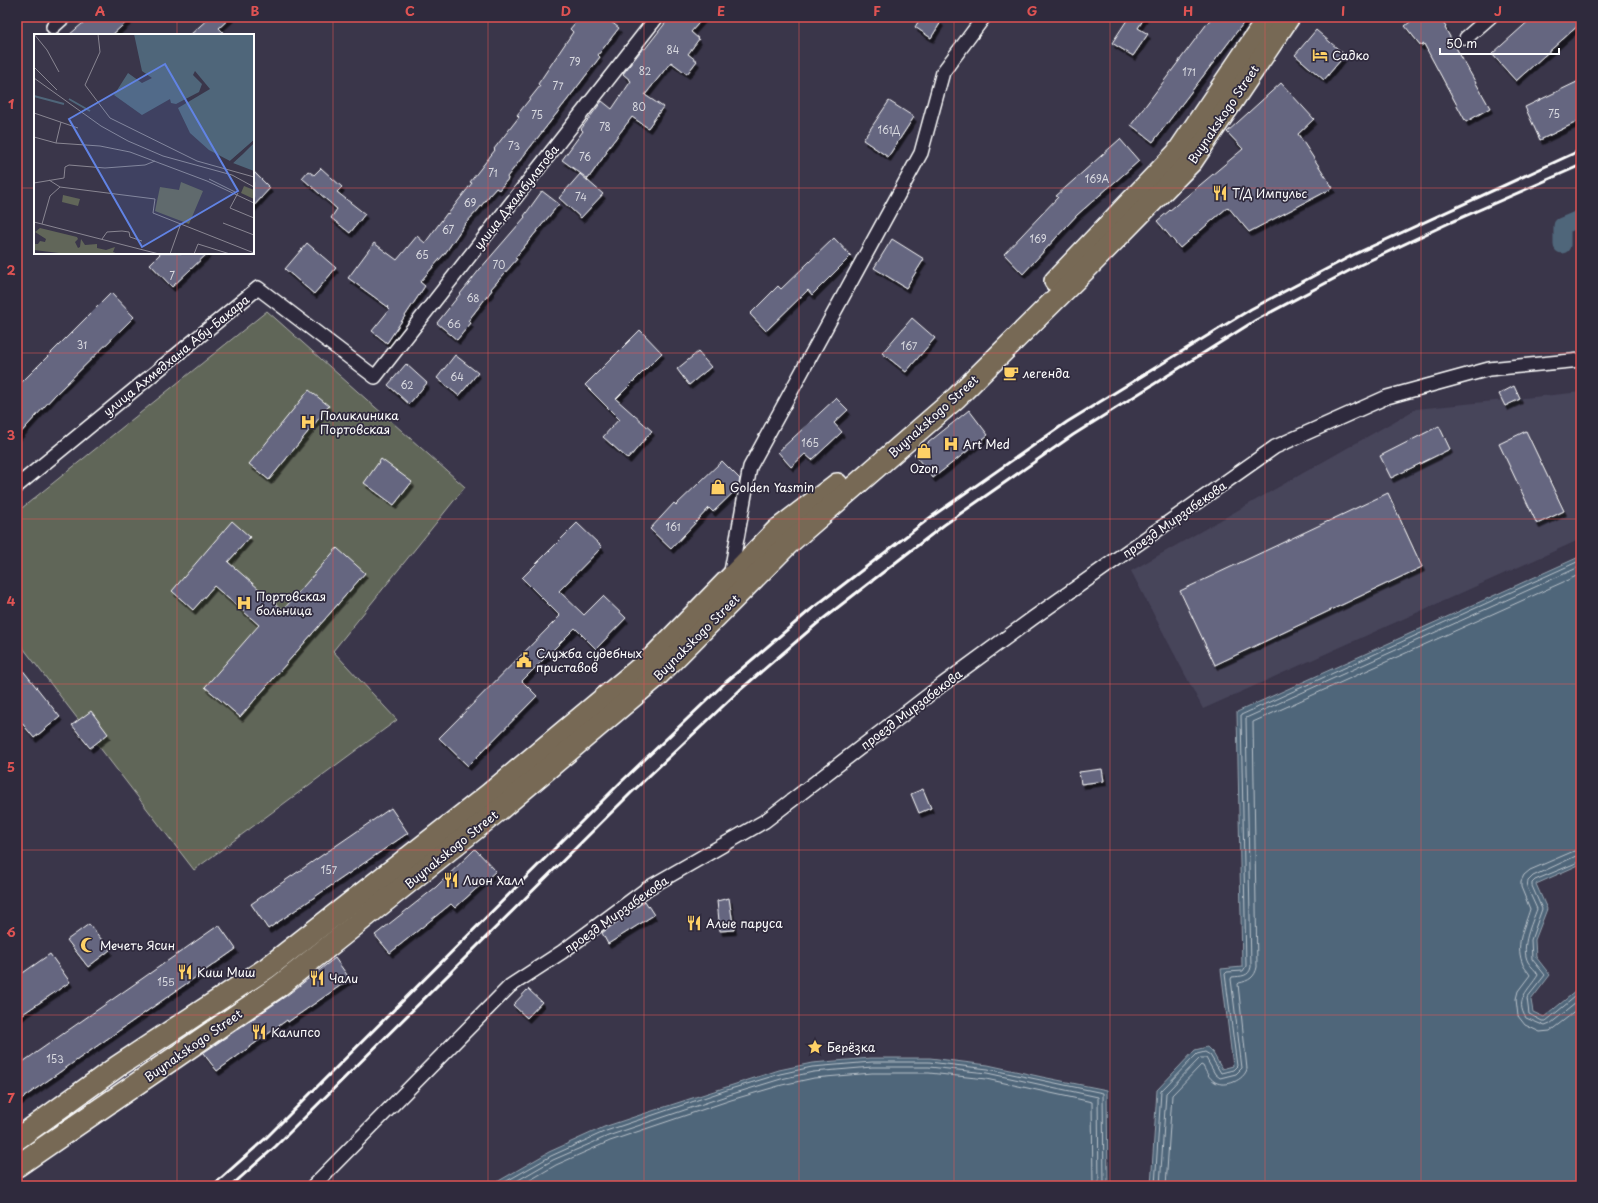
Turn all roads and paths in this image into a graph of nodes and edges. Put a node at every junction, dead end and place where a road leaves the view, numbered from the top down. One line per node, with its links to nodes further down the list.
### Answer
1 (64, 17): 7 (street)
2 (657, 17): 10 (street, улица Джамбулатова)
3 (984, 17): 12 (street)
4 (1269, 17): 12 (main road, Buynakskogo Street)
5 (1289, 17): 12 (main road, Buynakskogo Street)
6 (1490, 17): 8 (street)
7 (53, 26)
8 (1466, 38)
9 (1581, 360): 15 (street, проезд Мирзабекова)
10 (375, 377): 11 (street, улица Ахмедхана Абу-Бакара)
11 (17, 486)
12 (735, 586): 13 (main road, Buynakskogo Street); 14 (main road, Buynakskogo Street)
13 (17, 1139)
14 (17, 1166)
15 (313, 1186)

